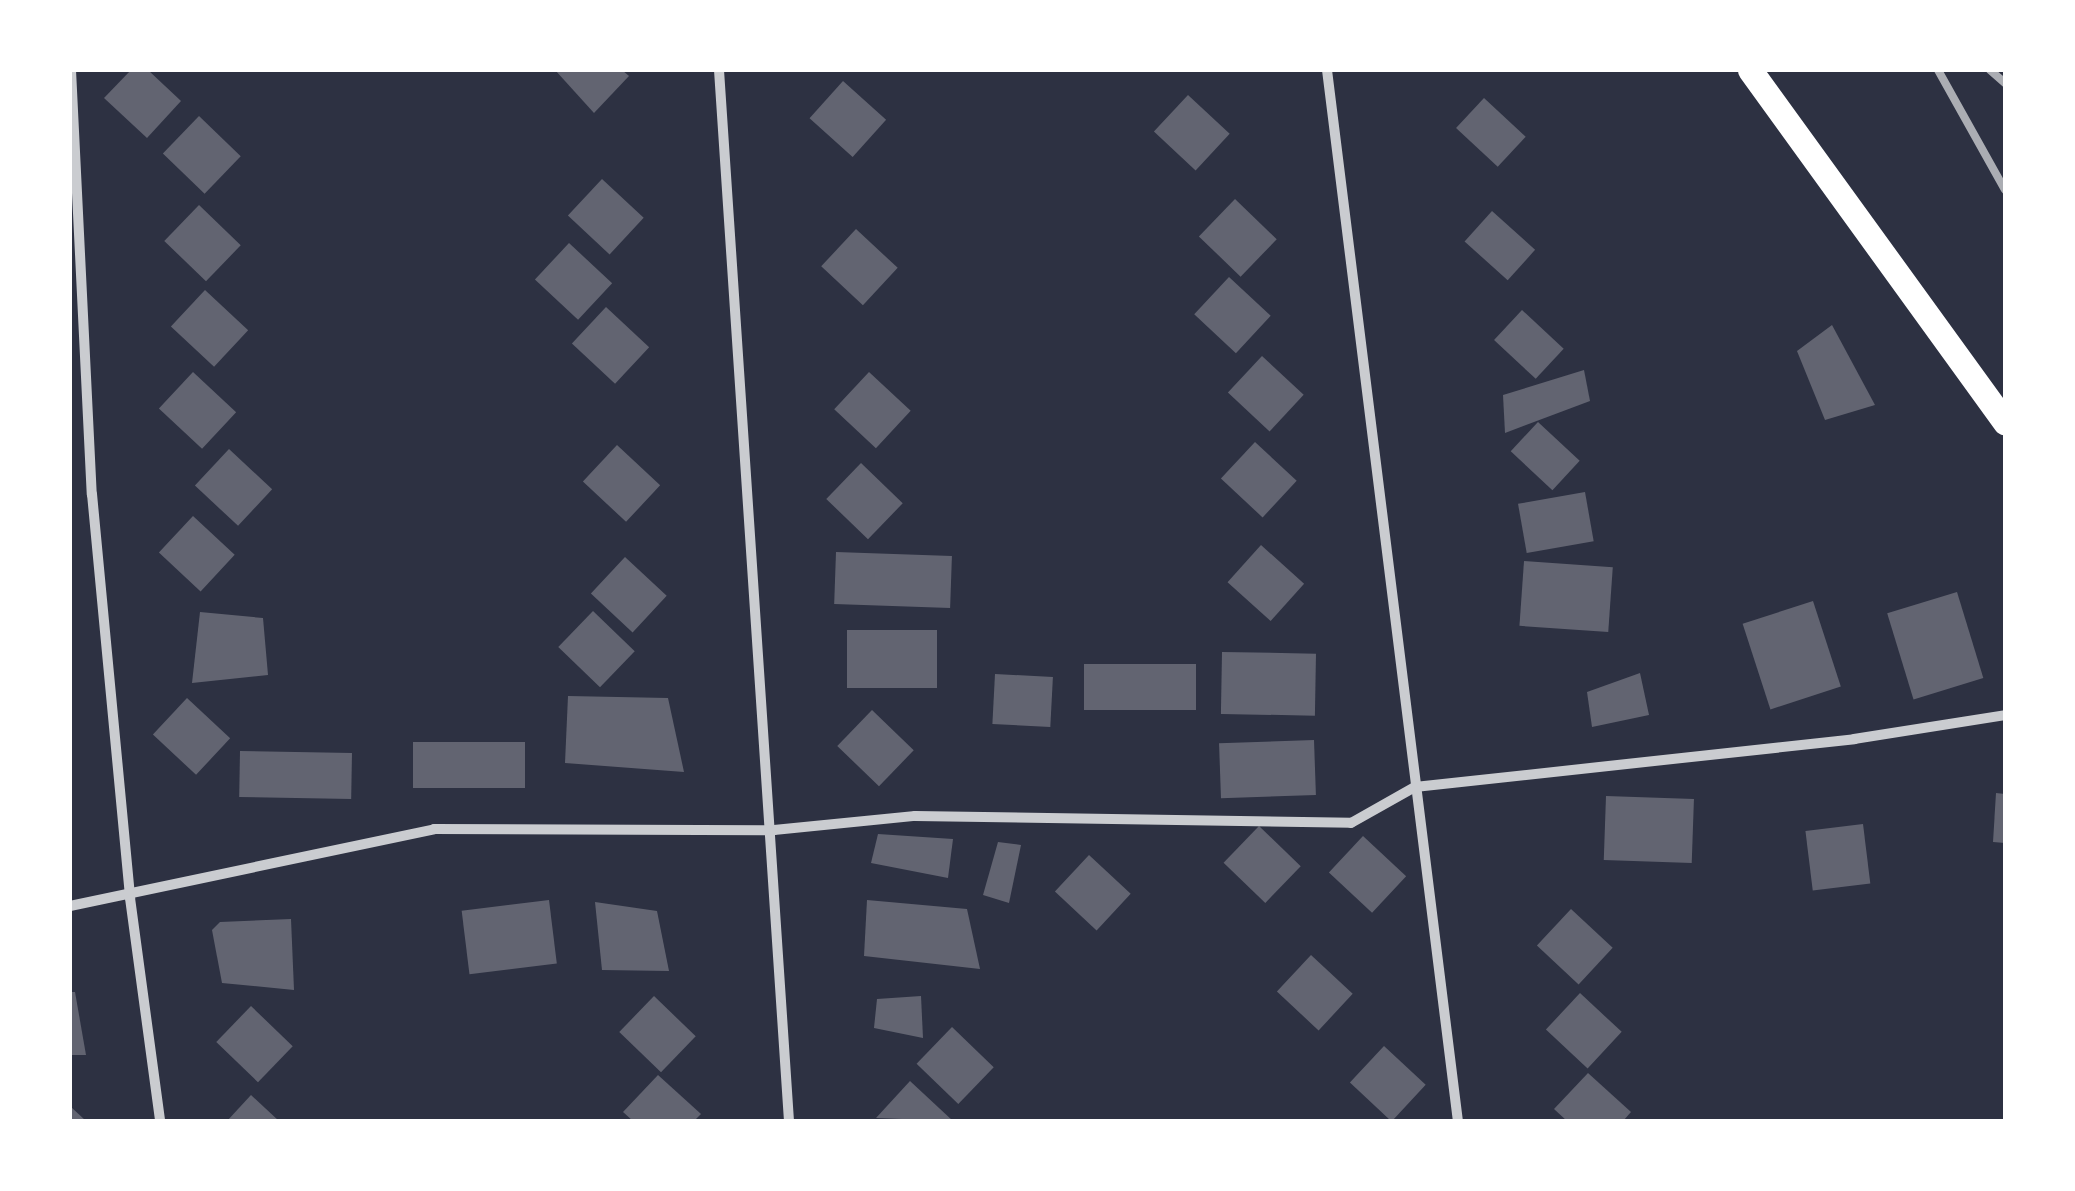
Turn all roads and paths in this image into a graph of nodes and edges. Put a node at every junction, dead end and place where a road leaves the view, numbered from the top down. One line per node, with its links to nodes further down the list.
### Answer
1 (71, 70): 9 (street)
2 (719, 70): 8 (street)
3 (1327, 70): 7 (street)
4 (1750, 70): 5 (main road)
5 (2005, 422)
6 (2005, 715): 7 (street)
7 (1415, 787): 8 (street); 13 (street)
8 (774, 830): 9 (street); 12 (street)
9 (130, 898): 10 (street); 11 (street)
10 (70, 906)
11 (160, 1121)
12 (789, 1121)
13 (1458, 1121)

